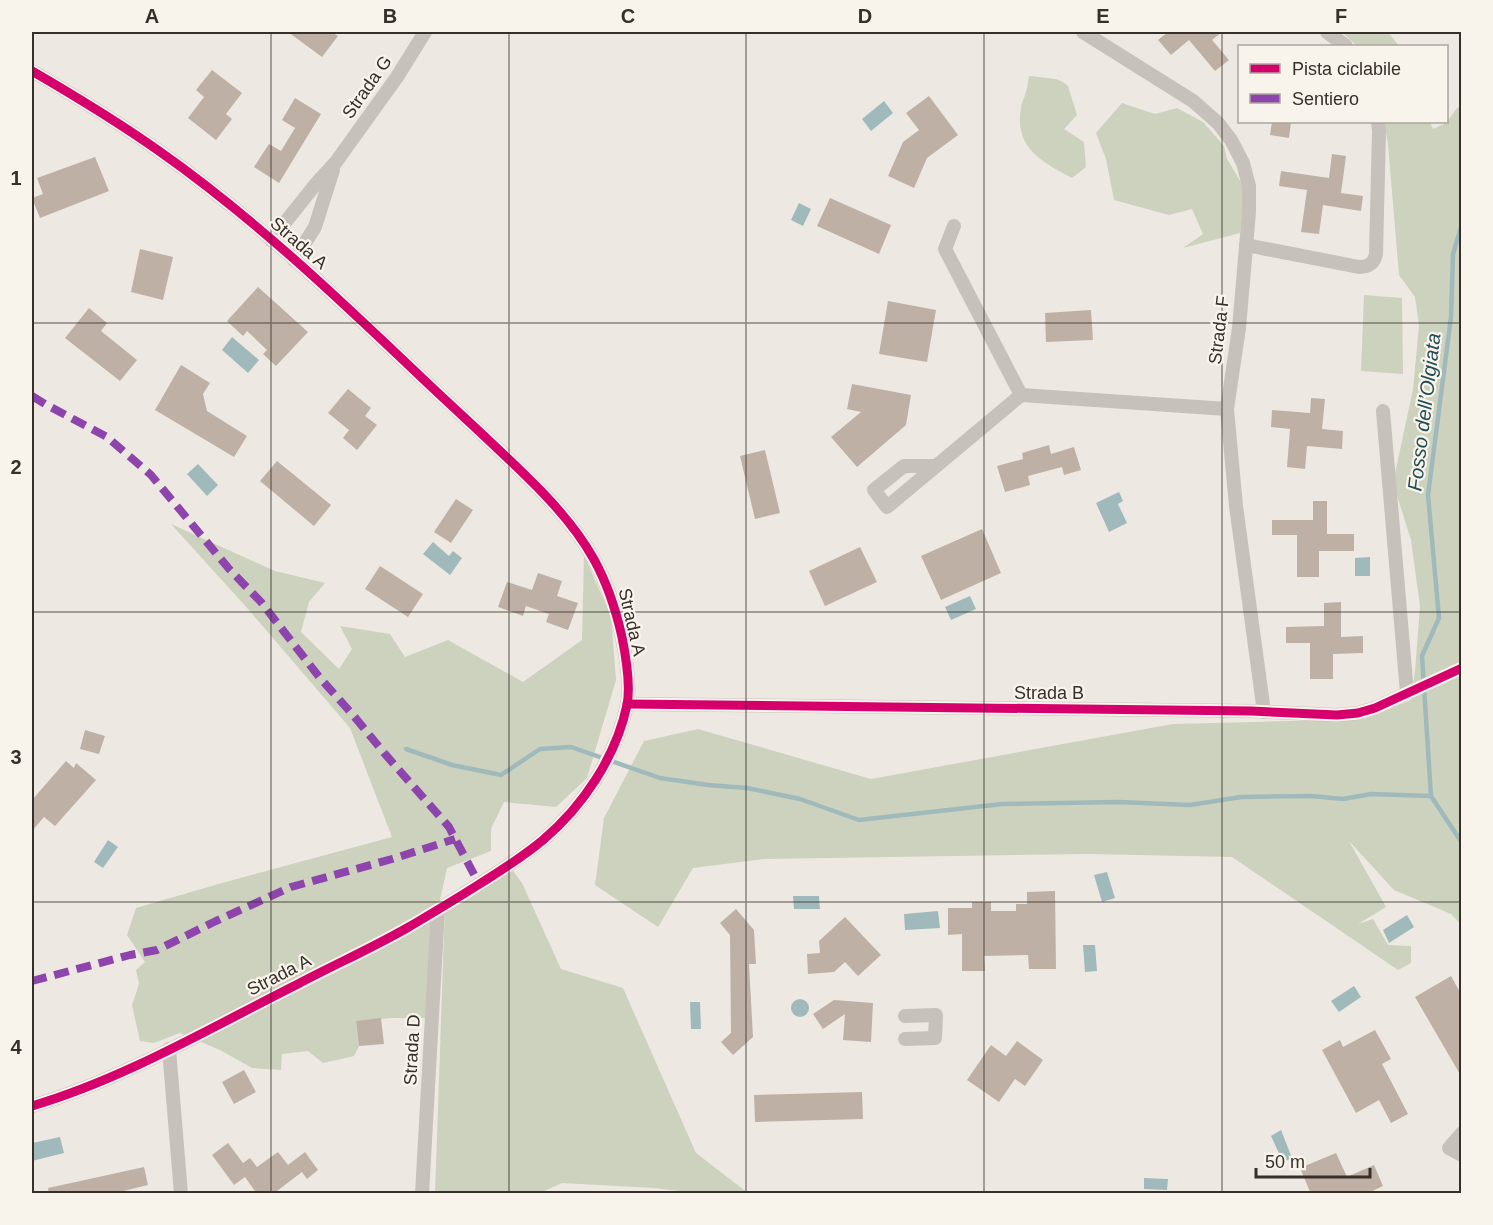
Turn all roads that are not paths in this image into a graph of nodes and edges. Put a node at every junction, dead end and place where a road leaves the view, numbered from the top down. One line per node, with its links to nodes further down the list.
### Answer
1 (425, 32): 7 (street, Strada G)
2 (1083, 32): 10 (street, Strada F)
3 (1327, 32): 4 (street)
4 (1345, 45)
5 (32, 71): 9 (street, Strada A)
6 (1378, 123): 10 (street)
7 (336, 162): 9 (street, Strada G); 11 (street, Strada G)
8 (954, 226): 12 (street)
9 (271, 240): 11 (street, Strada A)
10 (1246, 244): 13 (street, Strada F)
11 (294, 260): 18 (street, Strada A)
12 (1021, 395): 13 (street); 15 (street)
13 (1227, 410): 19 (street, Strada F)
14 (1383, 411): 17 (street)
15 (935, 466)
16 (1461, 668): 17 (street, Strada B)
17 (1418, 688): 19 (street, Strada B)
18 (627, 704): 19 (street, Strada B); 20 (street, Strada A)
19 (1264, 712)
20 (438, 909): 23 (street, Strada A); 28 (street, Strada D)
21 (905, 1016): 22 (street)
22 (905, 1039)
23 (169, 1049): 24 (street, Strada A); 27 (street)
24 (32, 1106)
25 (1461, 1133): 26 (street)
26 (1461, 1155)
27 (181, 1194)
28 (422, 1194)

